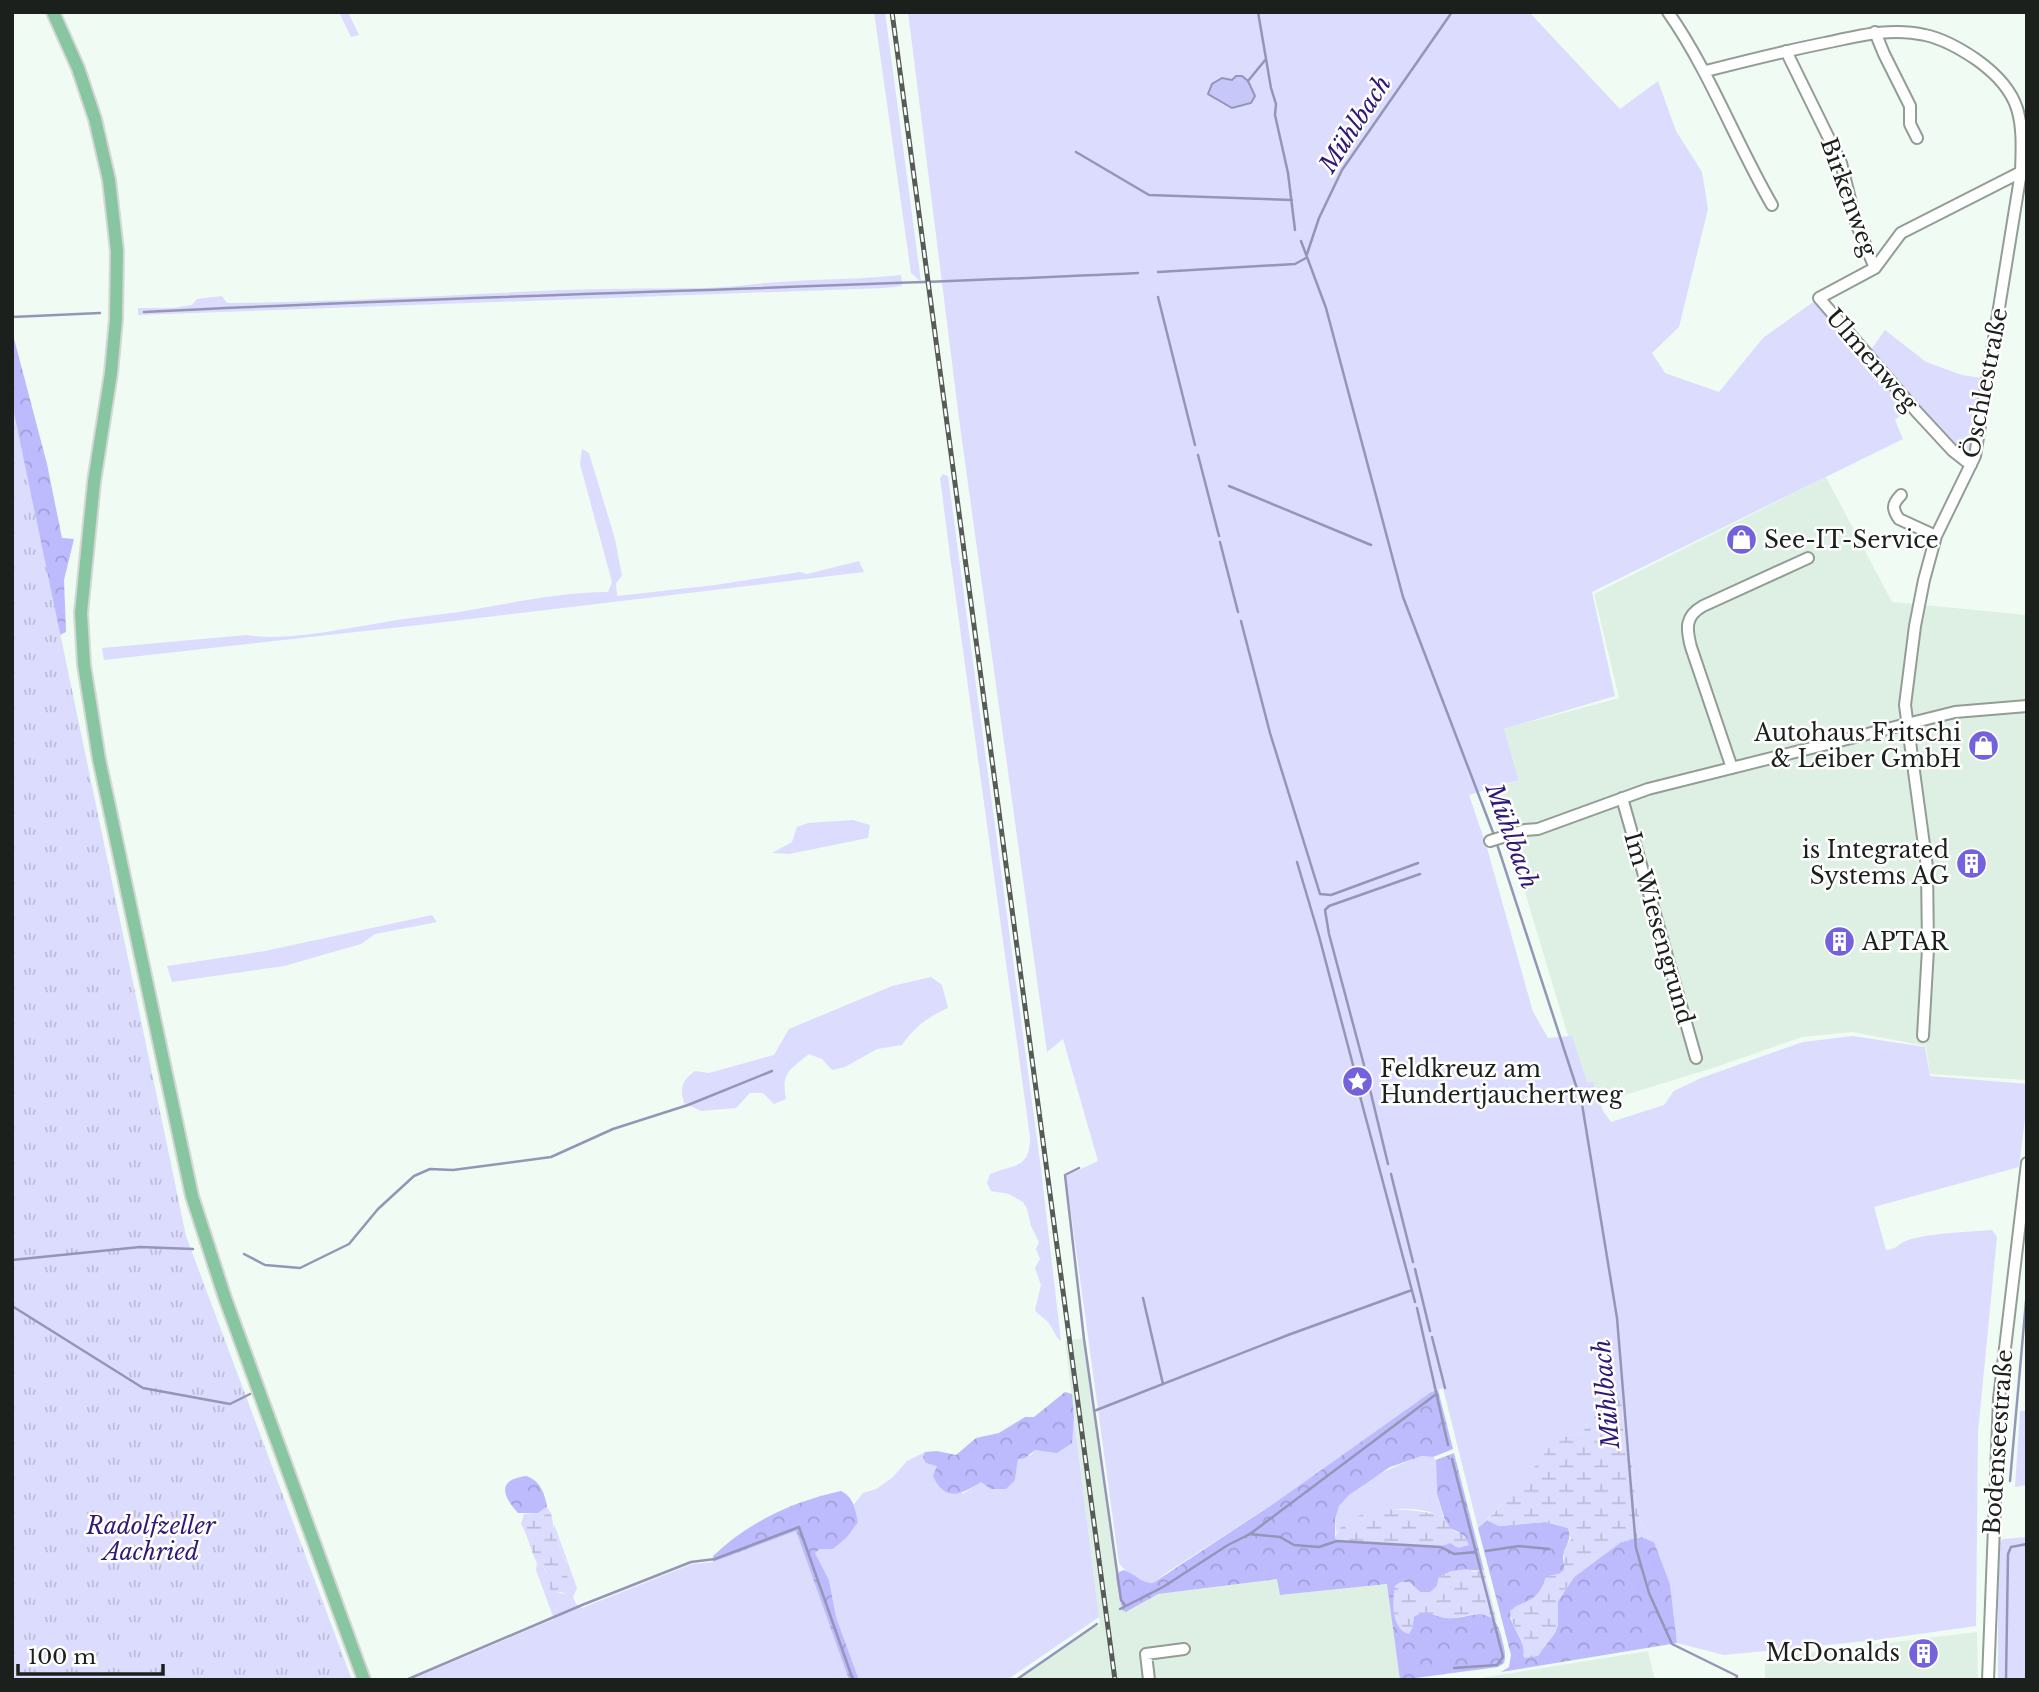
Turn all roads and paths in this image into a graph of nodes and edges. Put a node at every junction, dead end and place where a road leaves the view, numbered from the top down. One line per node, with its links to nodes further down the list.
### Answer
1 (53, 12): 23 (main road)
2 (1668, 12): 5 (street)
3 (1875, 32): 4 (street, Öschlestraße); 6 (street); 7 (street, Öschlestraße)
4 (1786, 51): 5 (street, Öschlestraße); 9 (street, Birkenweg)
5 (1706, 71): 8 (street)
6 (1917, 138)
7 (2021, 172): 9 (street); 10 (street, Öschlestraße)
8 (1772, 205)
9 (1875, 268): 10 (street, Ulmenweg)
10 (1971, 465): 12 (street, Öschlestraße)
11 (1901, 495): 12 (street)
12 (1936, 536): 15 (street, Öschlestraße)
13 (1808, 558): 16 (street)
14 (2027, 706): 15 (street)
15 (1907, 723): 16 (street); 19 (street, Öschlestraße)
16 (1732, 768): 17 (street)
17 (1622, 798): 18 (street); 20 (street, Im Wiesengrund)
18 (1494, 839)
19 (1923, 1037)
20 (1696, 1058)
21 (2027, 1163): 25 (street, Bodenseestraße)
22 (1184, 1649): 24 (street)
23 (365, 1680)
24 (1149, 1680)
25 (1987, 1680)

